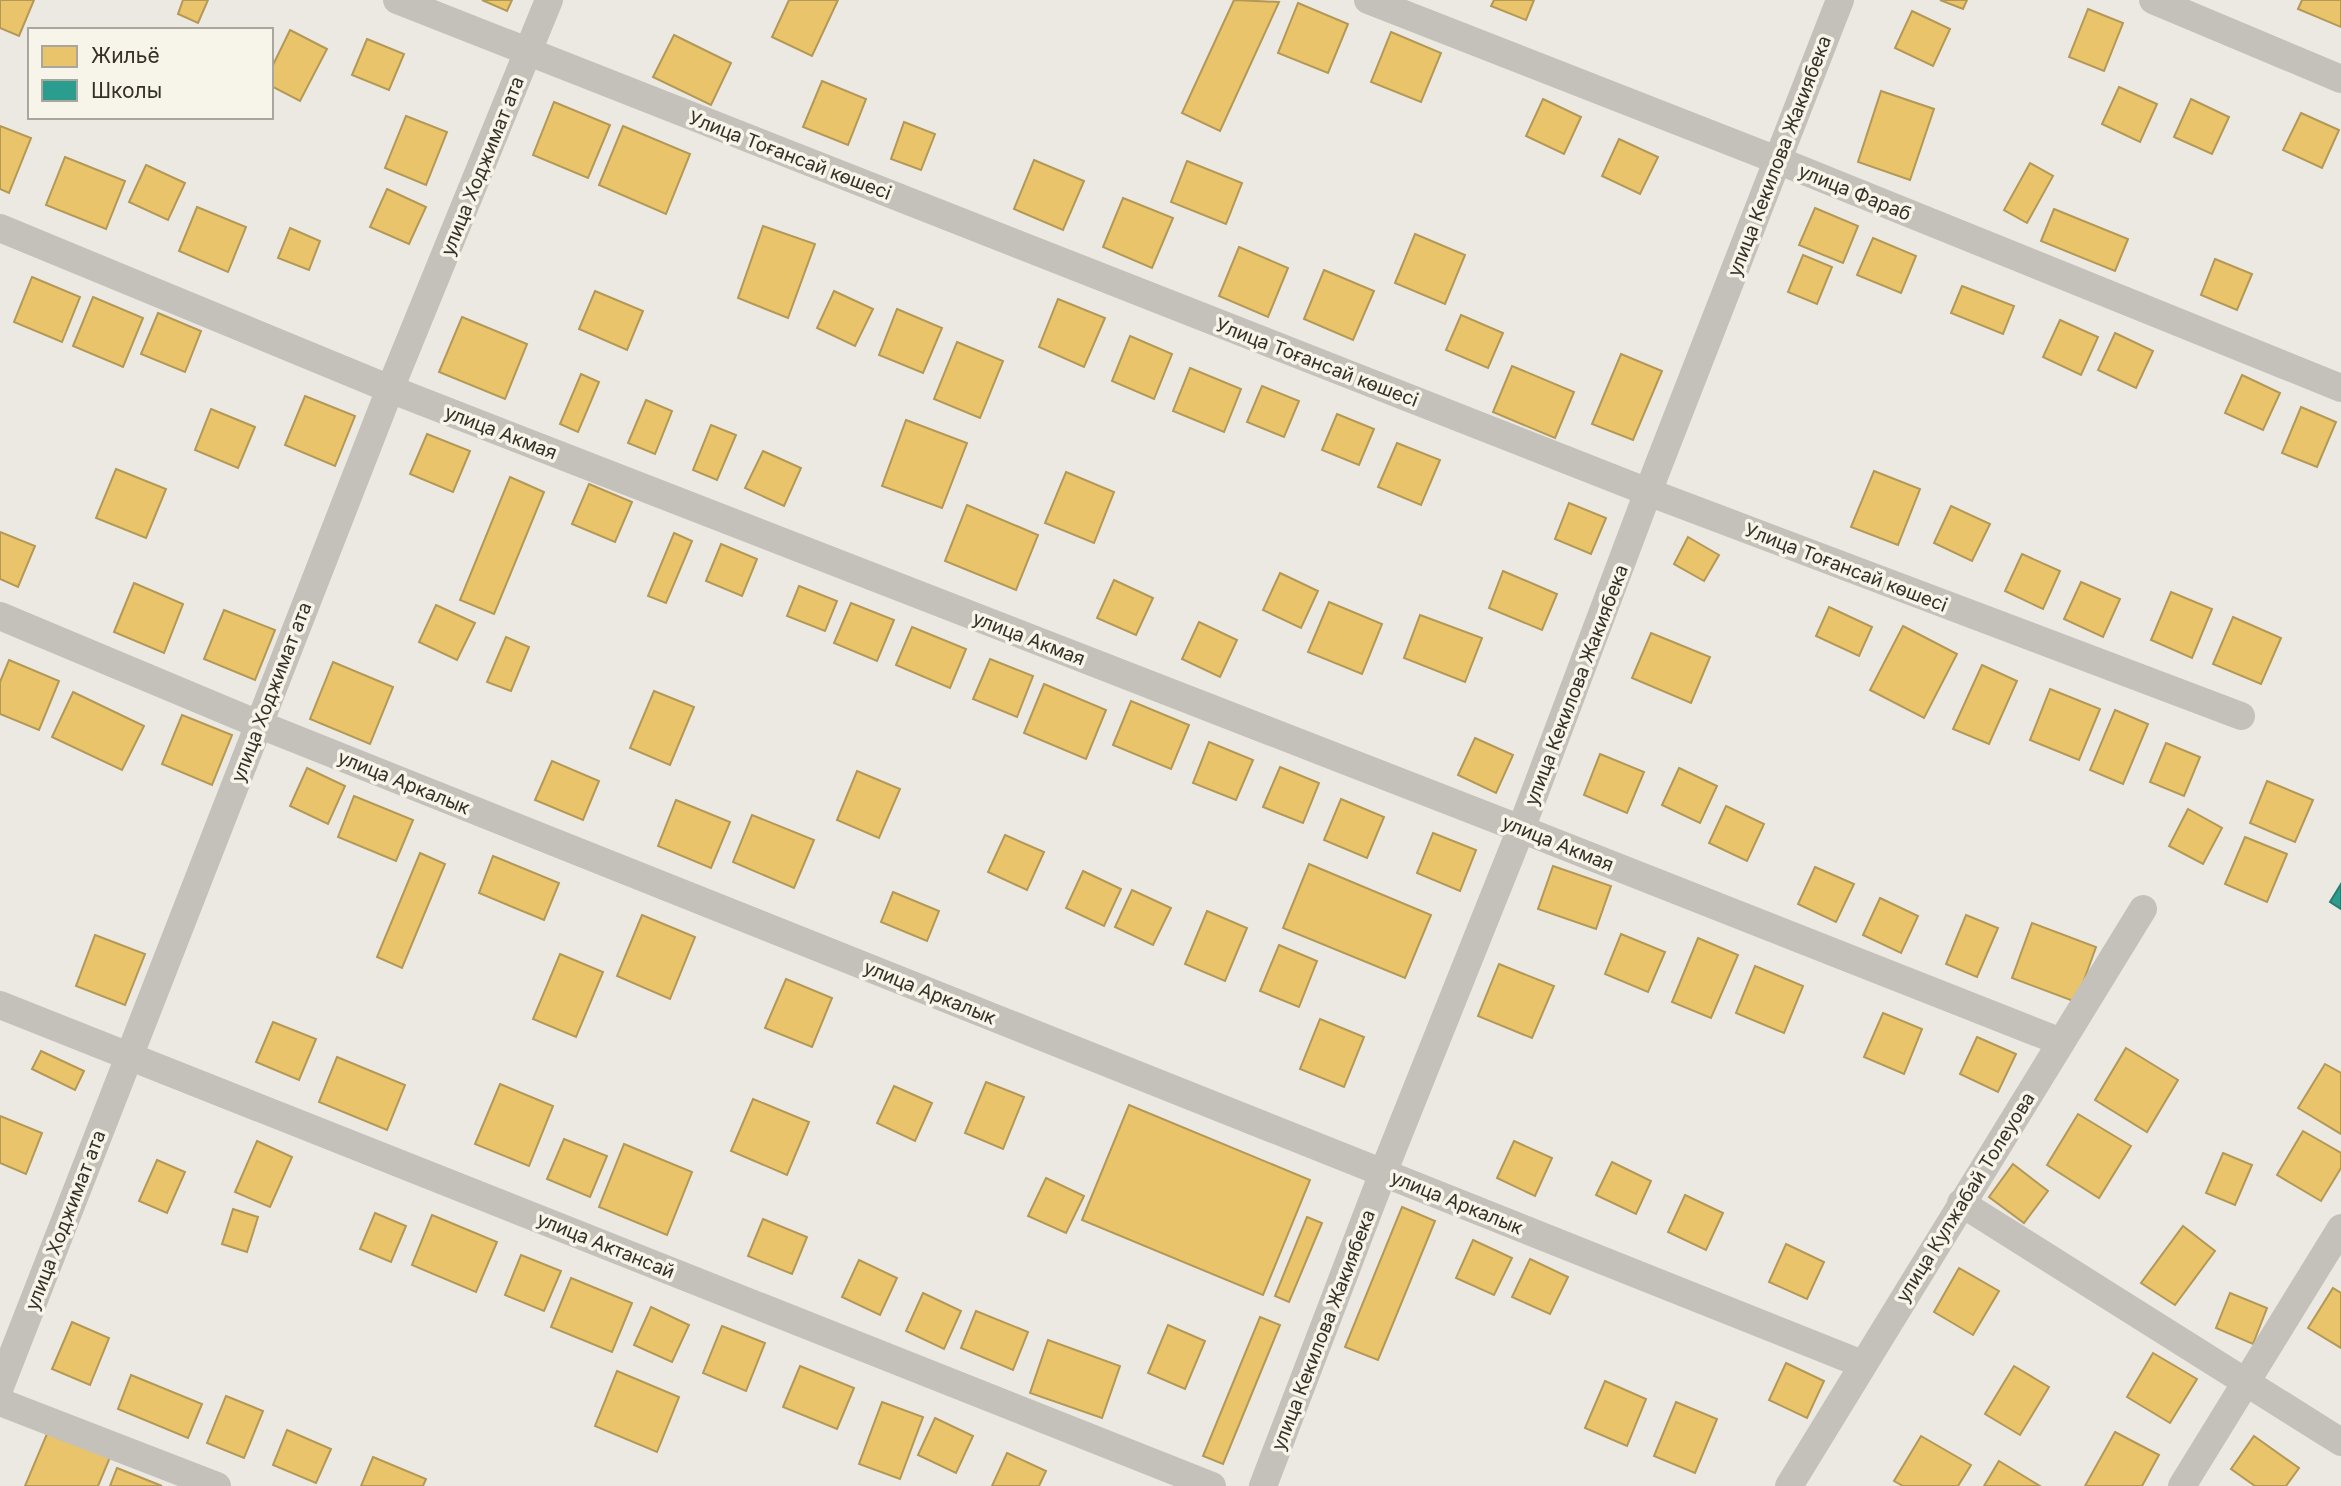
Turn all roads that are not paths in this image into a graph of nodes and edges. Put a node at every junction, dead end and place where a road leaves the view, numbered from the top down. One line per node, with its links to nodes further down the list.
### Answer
1 (397, 0): 6 (street, Улица Тоғансай көшесі)
2 (549, 0): 6 (street, улица Ходжимат ата)
3 (1368, 0): 8 (street, улица Фараб)
4 (1840, 0): 8 (street, улица Кекилова Жакиябека)
5 (2153, 0): 7 (street)
6 (529, 53): 11 (street, улица Ходжимат ата); 12 (street, Улица Тоғансай көшесі)
7 (2341, 79)
8 (1777, 160): 10 (street, улица Фараб); 12 (street, улица Кекилова Жакиябека)
9 (0, 228): 11 (street, улица Акмая)
10 (2341, 388)
11 (390, 389): 15 (street, улица Ходжимат ата); 16 (street, улица Акмая)
12 (1648, 492): 14 (street, Улица Тоғансай көшесі); 16 (street, улица Кекилова Жакиябека)
13 (0, 616): 15 (street, улица Аркалык)
14 (2241, 716)
15 (258, 724): 20 (street, улица Ходжимат ата); 21 (street, улица Аркалык)
16 (1521, 829): 19 (street, улица Акмая); 21 (street, улица Кекилова Жакиябека)
17 (2143, 909): 19 (street, улица Кулжабай Толеуова)
18 (0, 1005): 20 (street, улица Актансай)
19 (2061, 1042): 22 (street, улица Кулжабай Толеуова)
20 (130, 1056): 26 (street, улица Ходжимат ата); 30 (street, улица Актансай)
21 (1383, 1173): 24 (street, улица Аркалык); 31 (street, улица Кекилова Жакиябека)
22 (1961, 1203): 24 (street, улица Кулжабай Толеуова); 25 (street)
23 (2341, 1228): 25 (street)
24 (1862, 1364): 32 (street, улица Кулжабай Толеуова)
25 (2245, 1384): 28 (street); 33 (street)
26 (0, 1387)
27 (0, 1402): 29 (street)
28 (2341, 1442)
29 (218, 1486)
30 (1212, 1486)
31 (1263, 1486)
32 (1789, 1486)
33 (2182, 1486)

